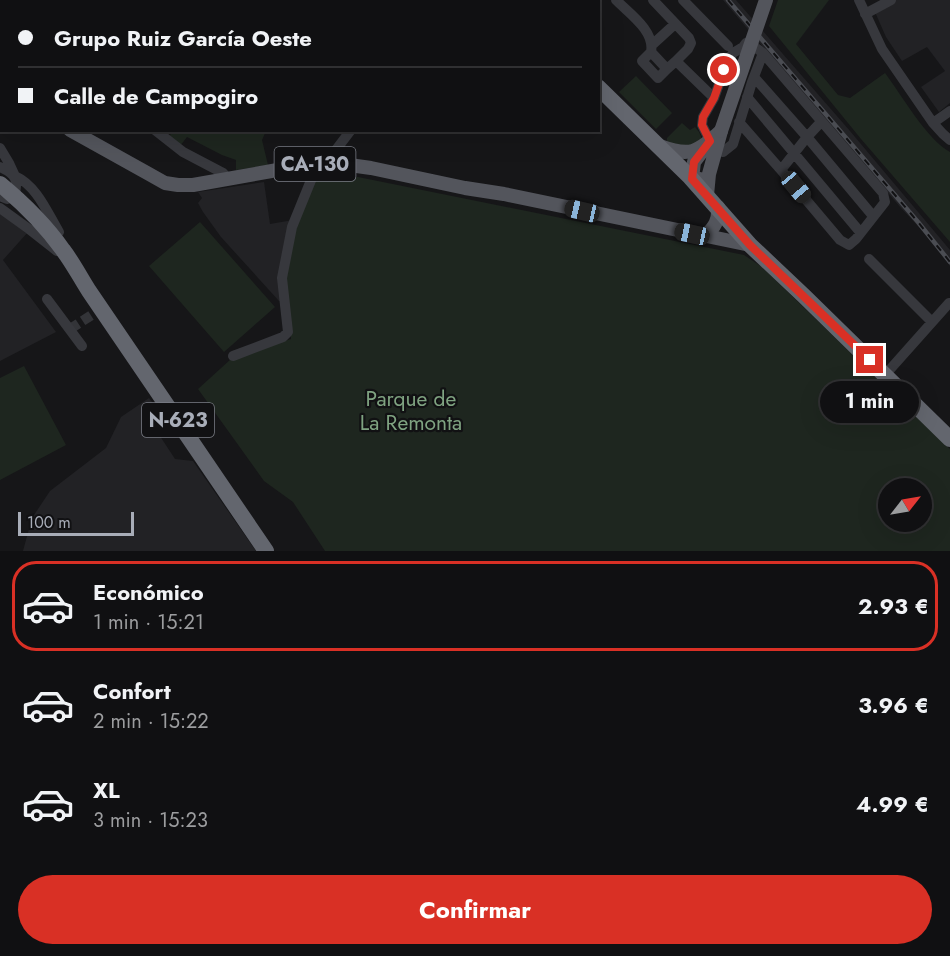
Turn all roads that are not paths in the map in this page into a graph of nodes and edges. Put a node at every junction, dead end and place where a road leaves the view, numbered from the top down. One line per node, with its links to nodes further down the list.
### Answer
1 (616, 0): 12 (street)
2 (653, 0): 9 (street)
3 (683, 0): 8 (street)
4 (766, 0): 28 (main road, bridge)
5 (859, 0): 7 (street)
6 (891, 0): 7 (street)
7 (865, 14): 22 (street)
8 (700, 17): 10 (street); 11 (street)
9 (675, 24): 10 (street); 12 (street)
10 (684, 33): 14 (street)
11 (728, 46)
12 (652, 49): 14 (street)
13 (759, 51): 15 (street); 18 (street); 21 (street)
14 (676, 61): 18 (street)
15 (754, 77): 17 (street); 26 (street)
16 (600, 89): 29 (highway)
17 (747, 97): 20 (street); 31 (street)
18 (714, 98): 28 (street)
19 (950, 111): 22 (street)
20 (739, 122): 28 (street); 33 (street)
21 (821, 122): 26 (street); 41 (street)
22 (933, 123): 27 (street)
23 (74, 132): 36 (main road, CA-130)
24 (158, 132): 36 (street)
25 (349, 132): 32 (street)
26 (807, 137): 31 (street); 41 (street)
27 (950, 140)
28 (713, 145): 29 (main road); 35 (main road); 37 (main road)
29 (658, 146): 37 (highway)
30 (0, 148): 34 (street)
31 (794, 152): 33 (street); 43 (street)
32 (321, 163): 36 (main road, CA-130); 44 (main road, CA-130); 53 (street)
33 (781, 170): 43 (street)
34 (4, 173): 38 (highway, N-623); 42 (street)
35 (709, 174): 37 (main road); 39 (main road)
36 (228, 179)
37 (692, 179): 39 (highway)
38 (5, 197): 46 (highway, N-623); 48 (highway, N-623)
39 (712, 201): 44 (main road); 45 (highway)
40 (0, 208): 46 (street)
41 (873, 216): 43 (street)
42 (59, 232)
43 (860, 232)
44 (705, 236): 45 (main road, CA-130)
45 (750, 245): 54 (highway)
46 (57, 252): 48 (highway, N-623)
47 (869, 259): 51 (street)
48 (89, 291): 56 (highway, N-623)
49 (47, 299): 52 (street)
50 (949, 303): 51 (street)
51 (932, 322): 54 (street)
52 (82, 346)
53 (233, 356)
54 (885, 375): 55 (highway)
55 (950, 439)
56 (266, 551)

